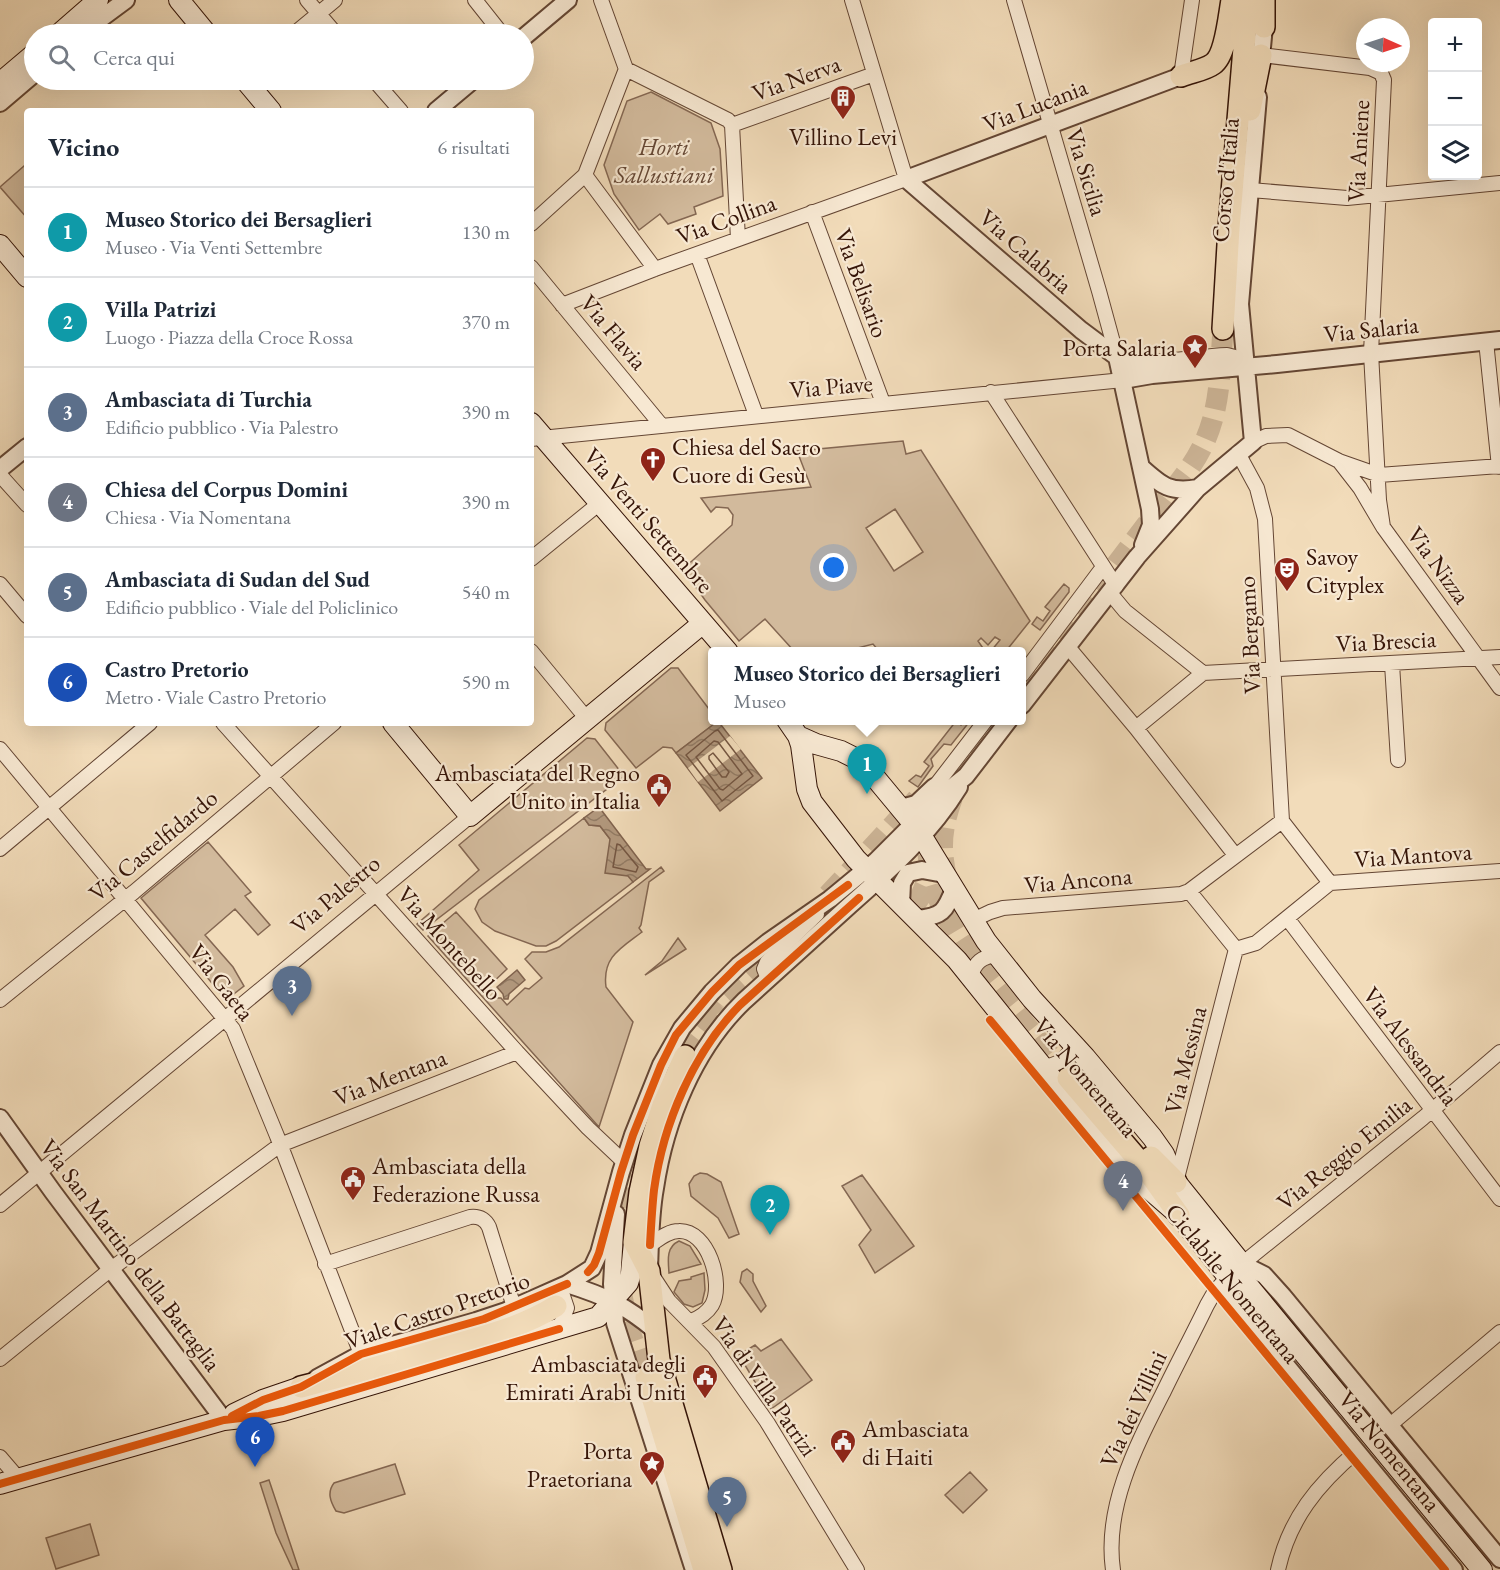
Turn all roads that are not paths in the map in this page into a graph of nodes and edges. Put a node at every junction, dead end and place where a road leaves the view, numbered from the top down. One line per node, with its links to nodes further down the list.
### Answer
1 (126, 0): 18 (street)
2 (179, 0): 19 (main road)
3 (307, 0): 16 (street)
4 (335, 0): 16 (street)
5 (475, 0): 22 (street)
6 (568, 0): 24 (street)
7 (602, 0): 27 (street)
8 (852, 0): 28 (street)
9 (1014, 0): 39 (street, Via Sicilia)
10 (1192, 0): 29 (street)
11 (1232, 0): 29 (main road)
12 (1237, 0): 44 (main road, Corso d'Italia)
13 (1248, 0): 44 (main road, Corso d'Italia)
14 (1265, 0): 23 (main road)
15 (97, 2): 17 (main road)
16 (319, 14): 20 (street); 21 (street)
17 (70, 24)
18 (94, 24)
19 (199, 24)
20 (306, 24)
21 (328, 24)
22 (494, 24)
23 (1264, 27): 25 (street)
24 (534, 29)
25 (1261, 55): 44 (main road); 45 (street, Via Aniene)
26 (24, 63): 30 (main road)
27 (626, 69): 40 (street); 41 (street)
28 (874, 74): 40 (street, Via Nerva); 42 (street)
29 (1181, 76): 39 (street, Via Lucania)
30 (0, 83)
31 (24, 83): 35 (street)
32 (253, 90): 36 (main road)
33 (383, 90): 37 (street)
34 (461, 90): 38 (street)
35 (0, 103)
36 (268, 108)
37 (398, 108)
38 (440, 108)
39 (1050, 124): 42 (street, Via Lucania); 55 (street, Via Sicilia)
40 (732, 125): 48 (street)
41 (585, 175): 47 (street); 51 (street)
42 (906, 179): 46 (street, Via Collina); 57 (street, Via Calabria)
43 (1500, 183): 45 (street)
44 (1234, 192): 45 (street); 56 (main road); 62 (street, Corso d'Italia)
45 (1377, 196): 59 (street, Via Aniene)
46 (812, 212): 48 (street, Via Collina); 65 (street, Via Belisario)
47 (534, 221)
48 (738, 239): 50 (street, Via Collina)
49 (0, 245): 53 (main road)
50 (697, 254): 51 (street, Via Collina); 66 (street)
51 (656, 268): 54 (street, Via Collina)
52 (534, 271): 54 (street, Via Flavia)
53 (24, 273)
54 (562, 305): 67 (street, Via Flavia)
55 (1106, 314): 57 (street); 60 (street, Via Sicilia)
56 (1217, 328)
57 (1081, 330): 60 (street, Via Calabria)
58 (1493, 340): 59 (street, Via Salaria); 73 (street)
59 (1371, 353): 62 (street, Via Salaria); 77 (street, Via Aniene)
60 (1117, 357): 61 (street); 63 (street)
61 (1145, 361): 62 (street); 63 (street)
62 (1246, 365): 63 (street, Via Salaria); 69 (street, Corso d'Italia)
63 (1123, 380): 64 (street, Via Piave); 74 (street)
64 (991, 392): 65 (street, Via Piave); 84 (street)
65 (883, 403): 66 (street, Via Piave)
66 (756, 415): 67 (street, Via Piave)
67 (662, 426): 68 (street, Via Piave)
68 (538, 438): 80 (main road, Via Venti Settembre)
69 (1253, 442): 71 (street); 72 (street, Via Nizza)
70 (24, 450): 75 (street)
71 (1238, 453): 78 (street); 96 (street, Via Bergamo)
72 (1339, 461): 77 (street, Via Nizza); 81 (street, Via Nizza)
73 (1500, 466): 77 (street)
74 (1142, 468): 78 (street); 83 (street)
75 (0, 470)
76 (0, 476): 79 (street)
77 (1379, 476): 81 (street, Via Nizza)
78 (1198, 488): 83 (street)
79 (24, 502)
80 (601, 502): 82 (street); 88 (main road, Via Venti Settembre)
81 (1383, 527): 93 (street, Via Nizza)
82 (534, 557)
83 (1137, 557): 86 (street)
84 (1103, 567): 86 (street); 95 (street)
85 (0, 584): 87 (street)
86 (1113, 589): 90 (street); 97 (street)
87 (24, 612)
88 (703, 623): 89 (main road, Via Venti Settembre); 100 (main road, Via Palestro)
89 (724, 647)
90 (1068, 647): 99 (street); 108 (street)
91 (534, 655): 100 (street)
92 (1500, 657): 93 (street, Via Brescia)
93 (1480, 658): 94 (street, Via Brescia); 98 (street, Via Nizza)
94 (1392, 663): 96 (street, Via Brescia); 110 (street)
95 (1026, 670)
96 (1274, 670): 97 (street, Via Brescia); 117 (street, Via Bergamo)
97 (1203, 673): 108 (street)
98 (1500, 688)
99 (1026, 700)
100 (587, 719): 116 (main road, Via Palestro)
101 (982, 725): 113 (street)
102 (1005, 725): 111 (street)
103 (146, 726): 114 (street)
104 (226, 726): 112 (street, Via Montebello)
105 (330, 726): 112 (street, Via Castelfidardo)
106 (395, 726): 116 (main road)
107 (792, 728): 115 (main road); 122 (main road)
108 (1136, 728): 120 (street)
109 (0, 748): 114 (street, Via Gaeta)
110 (1398, 760)
111 (966, 776): 113 (street); 118 (street)
112 (270, 777): 126 (street, Via Montebello); 127 (street, Via Castelfidardo)
113 (936, 785): 115 (street)
114 (50, 808): 119 (street); 127 (street, Via Gaeta)
115 (901, 808): 118 (main road, Via Nomentana)
116 (470, 816): 126 (street, Via Palestro)
117 (1282, 821): 120 (street); 124 (street)
118 (918, 830): 122 (street); 123 (main road, Via Nomentana)
119 (0, 849)
120 (1235, 855): 125 (street)
121 (1500, 871): 124 (street, Via Mantova)
122 (872, 876): 128 (street); 129 (main road); 136 (street)
123 (949, 882): 129 (street); 131 (street); 132 (main road, Via Nomentana)
124 (1330, 883): 130 (street)
125 (1189, 891): 132 (street, Via Ancona); 134 (street)
126 (376, 893): 138 (street, Via Palestro); 140 (street, Via Montebello)
127 (125, 899): 137 (street, Via Castelfidardo); 138 (street, Via Gaeta)
128 (830, 899): 136 (street); 142 (street)
129 (901, 904): 131 (main road)
130 (1287, 918): 134 (street); 144 (street, Via Alessandria)
131 (918, 919): 135 (main road, Via Nomentana)
132 (973, 920): 133 (main road, Via Nomentana)
133 (991, 948): 135 (street); 139 (main road, Via Nomentana)
134 (1236, 949): 149 (street, Via Messina)
135 (971, 976): 143 (main road, Via Nomentana)
136 (768, 979): 142 (street)
137 (0, 1000)
138 (225, 1018): 146 (street, Via Gaeta); 148 (street, Via Palestro)
139 (1074, 1045): 143 (street); 149 (main road, Via Nomentana)
140 (517, 1052): 146 (street, Via Mentana); 147 (street, Via Montebello)
141 (1500, 1052): 144 (street, Via Reggio Emilia)
142 (684, 1055): 147 (street); 154 (main road)
143 (1042, 1067): 153 (main road, Via Nomentana)
144 (1431, 1111): 151 (street, Via Alessandria); 157 (street, Via Reggio Emilia)
145 (0, 1118): 148 (street, Via San Martino della Battaglia)
146 (280, 1145): 155 (street, Via Gaeta); 156 (street, Via Mentana)
147 (624, 1162): 150 (street)
148 (39, 1173): 152 (street, Via Palestro); 156 (street, Via San Martino della Battaglia)
149 (1176, 1182): 153 (main road); 157 (main road, Via Nomentana)
150 (615, 1192): 158 (street, Viale Castro Pretorio); 159 (street)
151 (1500, 1199)
152 (0, 1205)
153 (1179, 1215): 157 (main road, Via Nomentana)
154 (641, 1255): 159 (main road); 162 (street); 162 (street); 164 (main road)
155 (326, 1264): 160 (street); 166 (street, Via Gaeta)
156 (111, 1269): 167 (street, Via Mentana); 170 (street, Via San Martino della Battaglia)
157 (1239, 1275): 171 (street, Via Nomentana); 172 (street, Via Nomentana); 180 (street, Via dei Villini); 183 (main road, Via Nomentana)
158 (561, 1292): 159 (street); 160 (street, Viale Castro Pretorio); 163 (street); 169 (main road)
159 (612, 1300): 161 (main road); 164 (street)
160 (514, 1307): 166 (street, Viale Castro Pretorio)
161 (607, 1320): 163 (main road, Viale Castro Pretorio); 168 (street)
162 (690, 1321): 179 (street, Via di Villa Patrizi)
163 (559, 1329): 170 (main road, Viale Castro Pretorio)
164 (656, 1331): 168 (main road)
165 (1500, 1332): 171 (street)
166 (361, 1354): 169 (street, Viale Castro Pretorio)
167 (0, 1359)
168 (647, 1376): 176 (street); 177 (main road); 178 (main road)
169 (301, 1387): 170 (main road, Viale Castro Pretorio)
170 (224, 1420): 174 (main road, Viale Castro Pretorio)
171 (1390, 1425): 175 (street, Via Nomentana)
172 (1357, 1451): 181 (street); 182 (street, Via Nomentana)
173 (0, 1456): 174 (street)
174 (9, 1481)
175 (1500, 1559)
176 (694, 1570)
177 (704, 1570)
178 (721, 1570)
179 (857, 1570)
180 (1113, 1570)
181 (1276, 1570)
182 (1455, 1570)
183 (1482, 1570)

